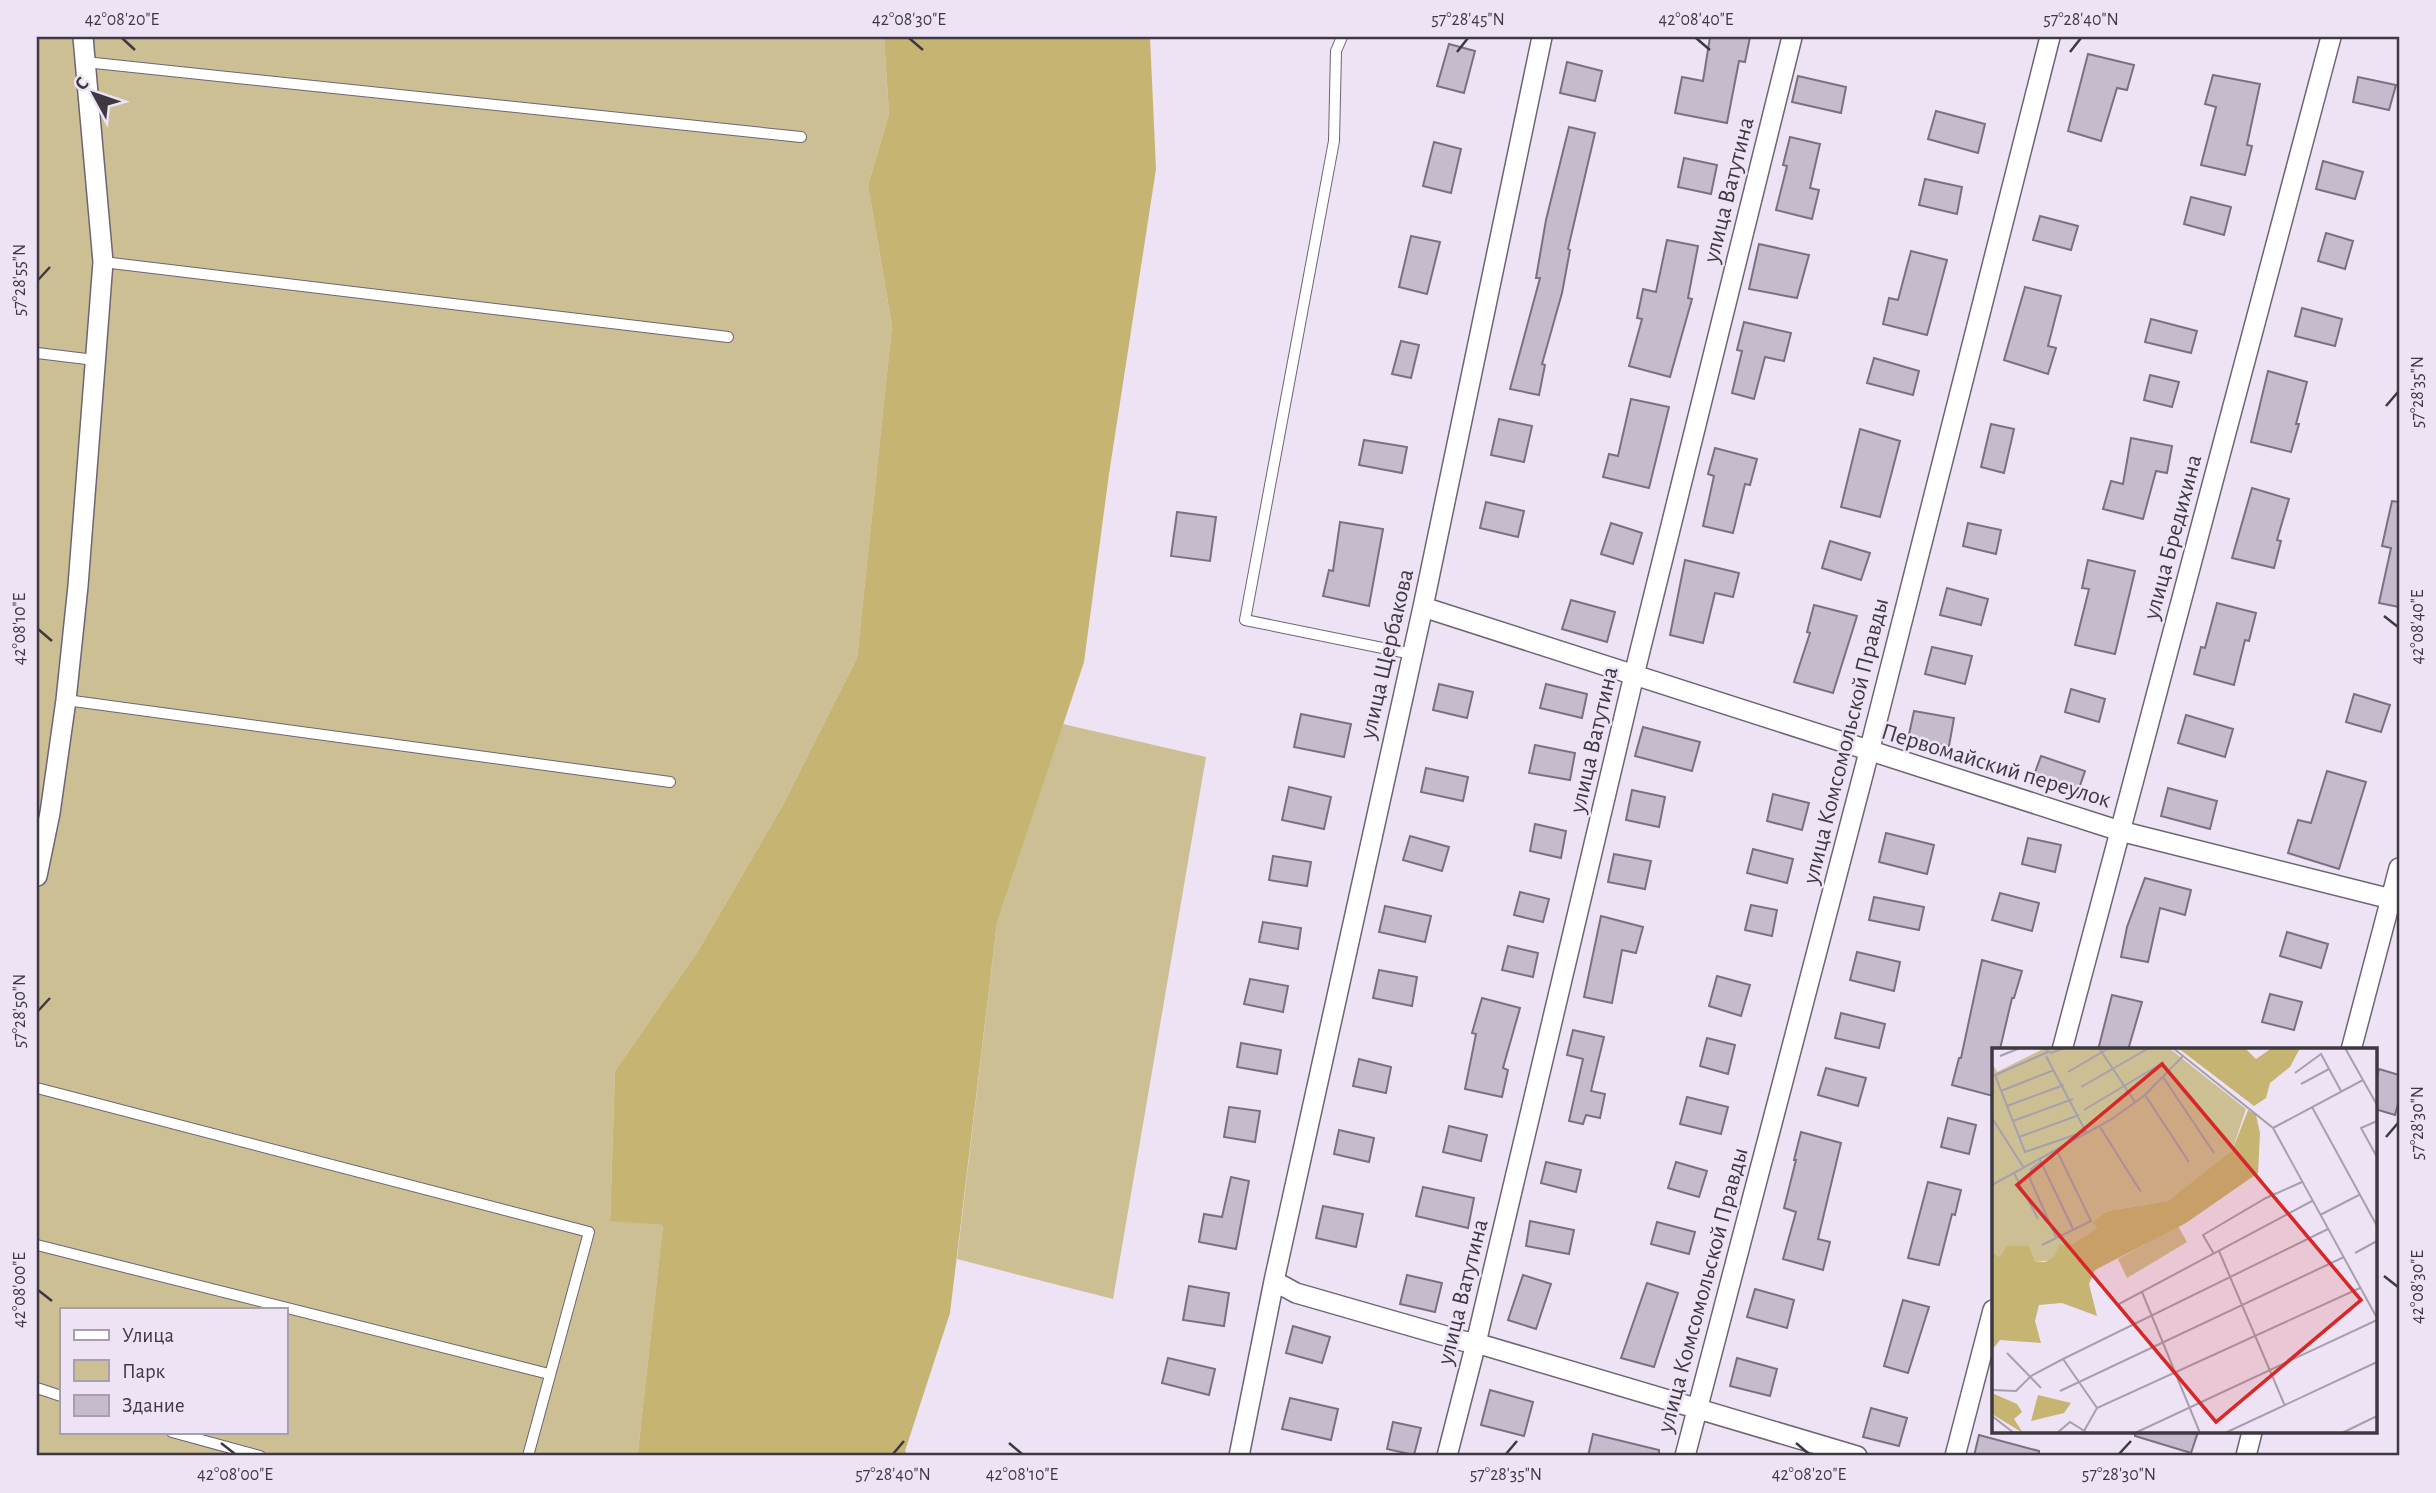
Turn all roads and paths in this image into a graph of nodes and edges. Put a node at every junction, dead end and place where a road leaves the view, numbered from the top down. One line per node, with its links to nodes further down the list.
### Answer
1 (82, 37): 7 (street)
2 (1342, 37): 14 (lane)
3 (1542, 37): 13 (street, улица Щербакова)
4 (1792, 37): 15 (street, улица Ватутина)
5 (2050, 37): 17 (street, улица Комсомольской Правды)
6 (2331, 37): 20 (street, улица Бредихина)
7 (85, 62): 8 (lane); 9 (street)
8 (801, 137)
9 (103, 262): 10 (lane); 12 (street)
10 (728, 337)
11 (37, 353): 12 (lane)
12 (95, 360): 16 (street)
13 (1423, 607): 14 (street, улица Щербакова); 15 (street, Первомайский переулок)
14 (1412, 654): 28 (street, улица Щербакова)
15 (1634, 675): 17 (street, Первомайский переулок); 30 (street, улица Ватутина)
16 (66, 700): 18 (lane); 19 (street)
17 (1869, 752): 20 (street, Первомайский переулок); 34 (street, улица Комсомольской Правды)
18 (670, 782)
19 (43, 810): 22 (street)
20 (2120, 831): 23 (street, Первомайский переулок); 24 (street, улица Бредихина)
21 (2399, 868): 23 (street)
22 (37, 876)
23 (2395, 900): 25 (street)
24 (2063, 1048)
25 (2352, 1048)
26 (37, 1088): 31 (lane)
27 (37, 1245): 31 (lane)
28 (1274, 1281): 30 (street); 39 (street, улица Щербакова)
29 (1992, 1314): 43 (street)
30 (1476, 1343): 34 (street); 40 (street, улица Ватутина)
31 (549, 1374): 38 (lane)
32 (37, 1388): 33 (lane)
33 (60, 1396)
34 (1697, 1410): 41 (street, улица Комсомольской Правды); 42 (street)
35 (179, 1434): 37 (lane)
36 (2252, 1434): 44 (street)
37 (260, 1456)
38 (527, 1456)
39 (1239, 1456)
40 (1447, 1456)
41 (1685, 1456)
42 (1857, 1456)
43 (1955, 1456)
44 (2246, 1456)

